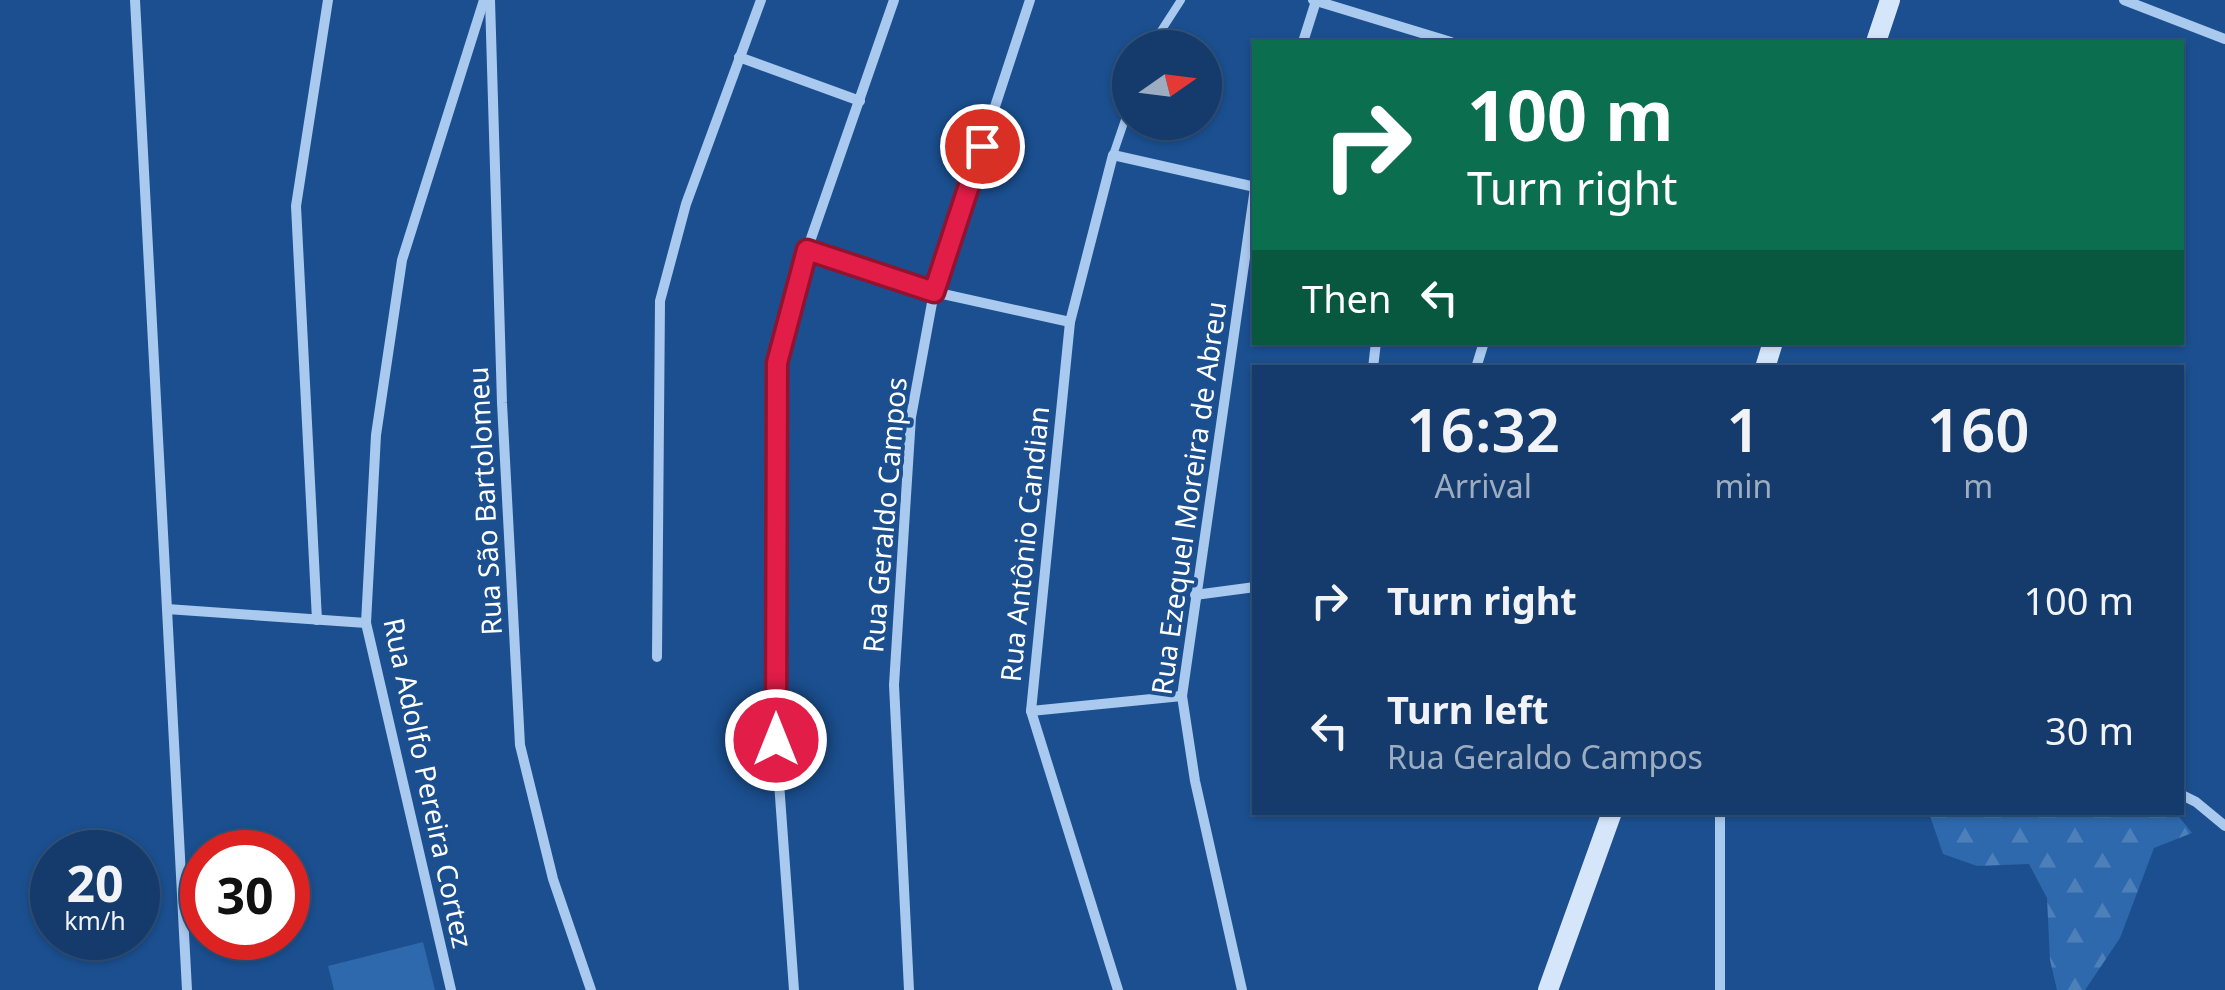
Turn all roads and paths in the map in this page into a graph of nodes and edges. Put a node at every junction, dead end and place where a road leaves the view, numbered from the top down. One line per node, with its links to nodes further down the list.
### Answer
1 (135, 0): 27 (street)
2 (328, 0): 28 (street)
3 (487, 0): 29 (street, Rua Adolfo Pereira Cortez); 39 (street, Rua São Bartolomeu)
4 (760, 0): 16 (street)
5 (894, 0): 17 (street)
6 (1030, 0): 23 (street, Rua Geraldo Campos)
7 (1181, 0): 11 (lane)
8 (1890, 0): 15 (street)
9 (2124, 0): 12 (street)
10 (1314, 1): 13 (street); 14 (street)
11 (1162, 30)
12 (2225, 39)
13 (1304, 40)
14 (1444, 40)
15 (1877, 40)
16 (739, 57): 17 (street); 30 (street)
17 (860, 101): 22 (street)
18 (1118, 140): 19 (lane)
19 (1113, 155): 20 (street); 24 (street, Rua Antônio Candian)
20 (1252, 186)
21 (1252, 207): 26 (street, Rua Ezequel Moreira de Abreu)
22 (807, 250): 23 (street); 40 (street)
23 (934, 292): 24 (street); 41 (street, Rua Geraldo Campos)
24 (1070, 322): 32 (street, Rua Antônio Candian)
25 (1252, 587): 26 (street)
26 (1195, 595): 31 (street, Rua Ezequel Moreira de Abreu)
27 (167, 609): 28 (street); 37 (street)
28 (317, 620): 29 (street)
29 (366, 623): 38 (street, Rua Adolfo Pereira Cortez)
30 (657, 657)
31 (1182, 696): 32 (street); 43 (street, Rua Ezequel Moreira de Abreu)
32 (1030, 711): 42 (street, Rua Antônio Candian)
33 (2184, 796): 36 (street)
34 (1611, 815): 44 (street)
35 (1720, 815): 45 (street)
36 (2225, 826)
37 (188, 990)
38 (451, 990)
39 (591, 990)
40 (794, 990)
41 (909, 990)
42 (1118, 990)
43 (1242, 990)
44 (1548, 990)
45 (1720, 990)

